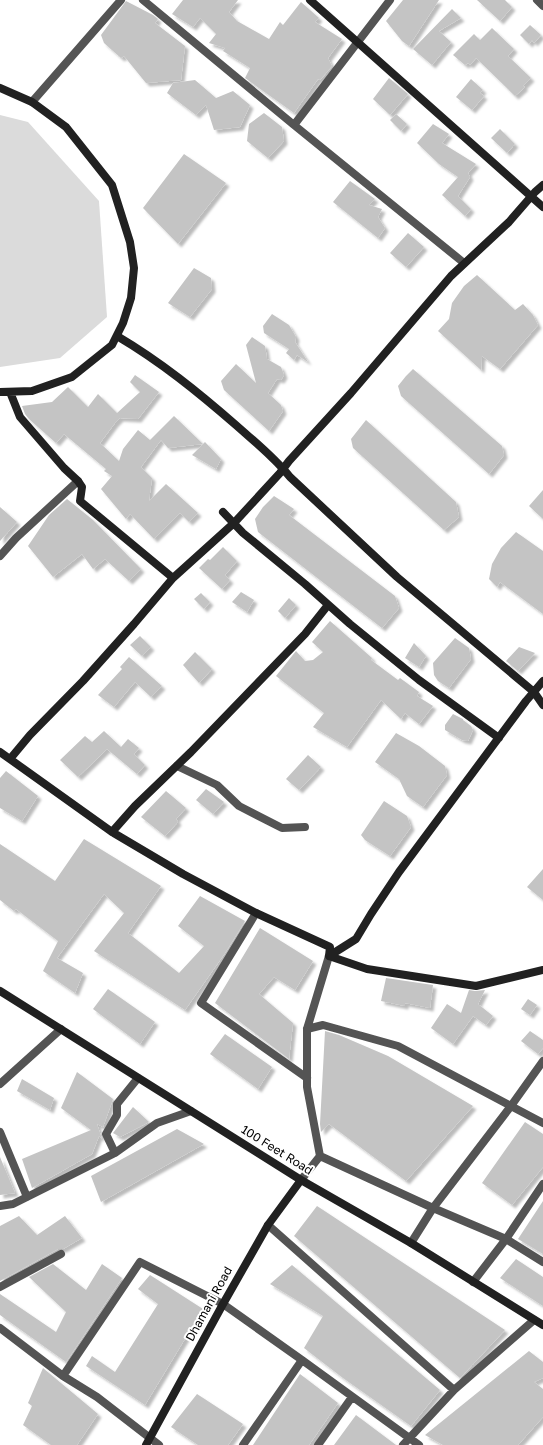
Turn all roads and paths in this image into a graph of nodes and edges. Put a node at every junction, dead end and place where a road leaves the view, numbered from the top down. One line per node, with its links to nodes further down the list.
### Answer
1 (121, 0): 9 (street)
2 (143, 0): 10 (street)
3 (310, 0): 7 (main road)
4 (390, 0): 7 (street)
5 (538, 0): 6 (street)
6 (543, 6)
7 (357, 42): 10 (street); 12 (main road)
8 (0, 88): 9 (main road)
9 (32, 102): 15 (main road)
10 (294, 125): 14 (street)
11 (543, 185): 12 (main road)
12 (531, 197): 13 (main road); 14 (main road)
13 (543, 207)
14 (464, 263): 18 (main road)
15 (117, 336): 17 (main road); 18 (main road)
16 (0, 392): 17 (main road)
17 (10, 392): 19 (main road)
18 (283, 469): 21 (main road); 26 (main road)
19 (78, 481): 22 (street); 23 (main road)
20 (223, 512): 21 (main road)
21 (234, 523): 23 (main road); 24 (main road)
22 (0, 556)
23 (173, 578): 30 (main road)
24 (328, 605): 28 (main road); 31 (main road)
25 (543, 681): 26 (main road)
26 (534, 692): 27 (main road); 28 (main road)
27 (543, 705)
28 (499, 738): 35 (main road)
29 (0, 752): 30 (main road)
30 (10, 759): 33 (main road)
31 (177, 766): 32 (street); 33 (main road)
32 (305, 827)
33 (112, 832): 34 (main road)
34 (256, 913): 35 (main road); 42 (street)
35 (329, 956): 36 (main road); 39 (street)
36 (543, 970)
37 (0, 991): 38 (main road, 100 Feet Road)
38 (61, 1029): 41 (main road, 100 Feet Road); 43 (street)
39 (308, 1029): 42 (street); 44 (street)
40 (543, 1061): 44 (street)
41 (138, 1078): 45 (main road, 100 Feet Road); 48 (street)
42 (307, 1078): 49 (street)
43 (0, 1084)
44 (511, 1106): 46 (street); 54 (street)
45 (191, 1111): 48 (street); 50 (main road, 100 Feet Road)
46 (543, 1123)
47 (0, 1132): 52 (street)
48 (115, 1153): 52 (street)
49 (320, 1156): 50 (street); 54 (street)
50 (301, 1180): 55 (main road, Dhamani Road); 57 (main road, 100 Feet Road)
51 (543, 1184): 56 (street)
52 (27, 1197): 53 (street)
53 (0, 1206)
54 (434, 1208): 56 (street); 57 (street)
55 (268, 1225): 62 (main road, Dhamani Road); 68 (street)
56 (506, 1239): 59 (street); 60 (street)
57 (411, 1243): 60 (main road, 100 Feet Road)
58 (61, 1254): 61 (street)
59 (543, 1262)
60 (473, 1282): 63 (main road, 100 Feet Road)
61 (0, 1287)
62 (223, 1304): 66 (street); 67 (street); 71 (main road, Dhamani Road)
63 (534, 1320): 64 (main road, 100 Feet Road); 68 (street)
64 (543, 1325)
65 (0, 1328): 67 (street)
66 (302, 1360): 69 (street); 73 (street)
67 (64, 1376): 71 (street)
68 (454, 1390): 70 (street)
69 (352, 1396): 70 (street); 74 (street)
70 (409, 1438): 75 (street); 76 (street)
71 (148, 1442): 72 (street)
72 (159, 1445)
73 (243, 1445)
74 (318, 1445)
75 (403, 1445)
76 (419, 1445)

